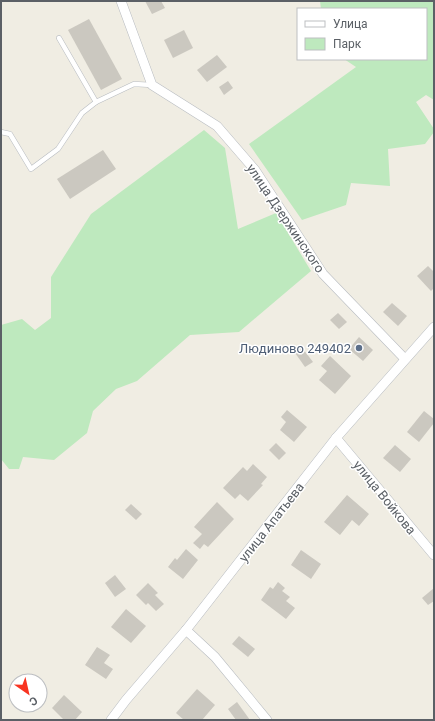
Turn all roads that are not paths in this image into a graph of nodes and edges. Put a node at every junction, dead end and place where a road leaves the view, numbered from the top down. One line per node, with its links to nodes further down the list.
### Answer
1 (121, 1): 3 (street)
2 (59, 38): 4 (lane)
3 (152, 85): 4 (lane); 7 (street, улица Дзержинского)
4 (96, 102): 5 (lane)
5 (1, 132)
6 (434, 327): 7 (street, улица Апатьева)
7 (405, 359): 8 (street, улица Апатьева)
8 (336, 438): 9 (street, улица Войкова); 10 (street, улица Апатьева)
9 (434, 555)
10 (186, 630): 11 (street, улица Апатьева); 12 (street)
11 (111, 720)
12 (267, 720)

